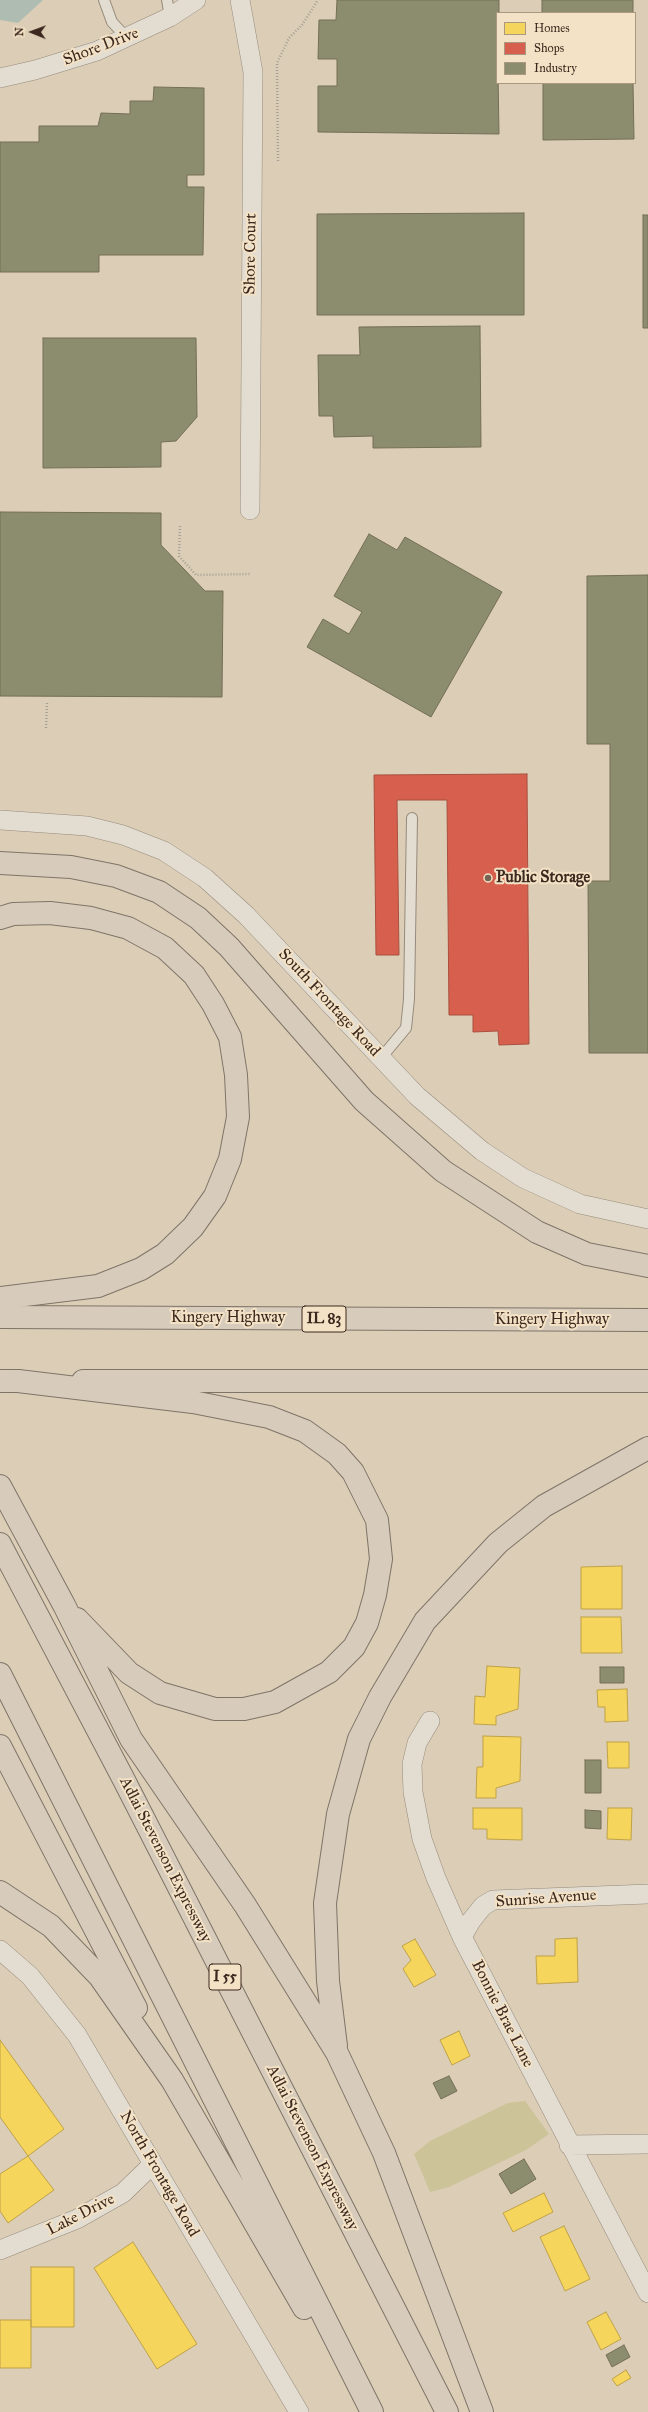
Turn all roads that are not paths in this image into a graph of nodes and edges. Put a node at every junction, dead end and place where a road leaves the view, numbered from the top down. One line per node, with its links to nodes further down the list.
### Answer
1 (104, 0): 5 (lane)
2 (196, 0): 4 (street, Shore Drive)
3 (240, 0): 7 (street, Shore Court)
4 (169, 8): 5 (street, Shore Drive)
5 (127, 38): 6 (street, Shore Drive)
6 (0, 78)
7 (250, 510)
8 (412, 818): 12 (lane)
9 (0, 820): 12 (street, South Frontage Road)
10 (0, 863): 14 (main road)
11 (0, 918): 15 (main road)
12 (381, 1058): 13 (street, South Frontage Road)
13 (648, 1218)
14 (648, 1266)
15 (0, 1298)
16 (0, 1317): 17 (main road, Kingery Highway / IL 83)
17 (648, 1320)
18 (9, 1381): 19 (main road); 23 (main road)
19 (648, 1381)
20 (648, 1448): 31 (main road)
21 (0, 1486): 23 (main road)
22 (0, 1544): 41 (main road, Adlai Stevenson Expressway / I 55)
23 (64, 1605): 31 (main road)
24 (0, 1674): 40 (main road)
25 (430, 1721): 29 (street, Bonnie Brae Lane)
26 (0, 1746): 32 (main road)
27 (0, 1892): 32 (main road)
28 (648, 1894): 29 (street, Sunrise Avenue)
29 (462, 1937): 34 (street, Bonnie Brae Lane)
30 (0, 1950): 35 (street, North Frontage Road)
31 (337, 2054): 42 (main road)
32 (172, 2080): 39 (main road)
33 (648, 2144): 34 (street)
34 (569, 2145): 37 (street, Bonnie Brae Lane)
35 (153, 2164): 36 (street, Lake Drive); 38 (street, North Frontage Road)
36 (0, 2250)
37 (648, 2293)
38 (299, 2412)
39 (365, 2412)
40 (372, 2412)
41 (447, 2412)
42 (482, 2412)

